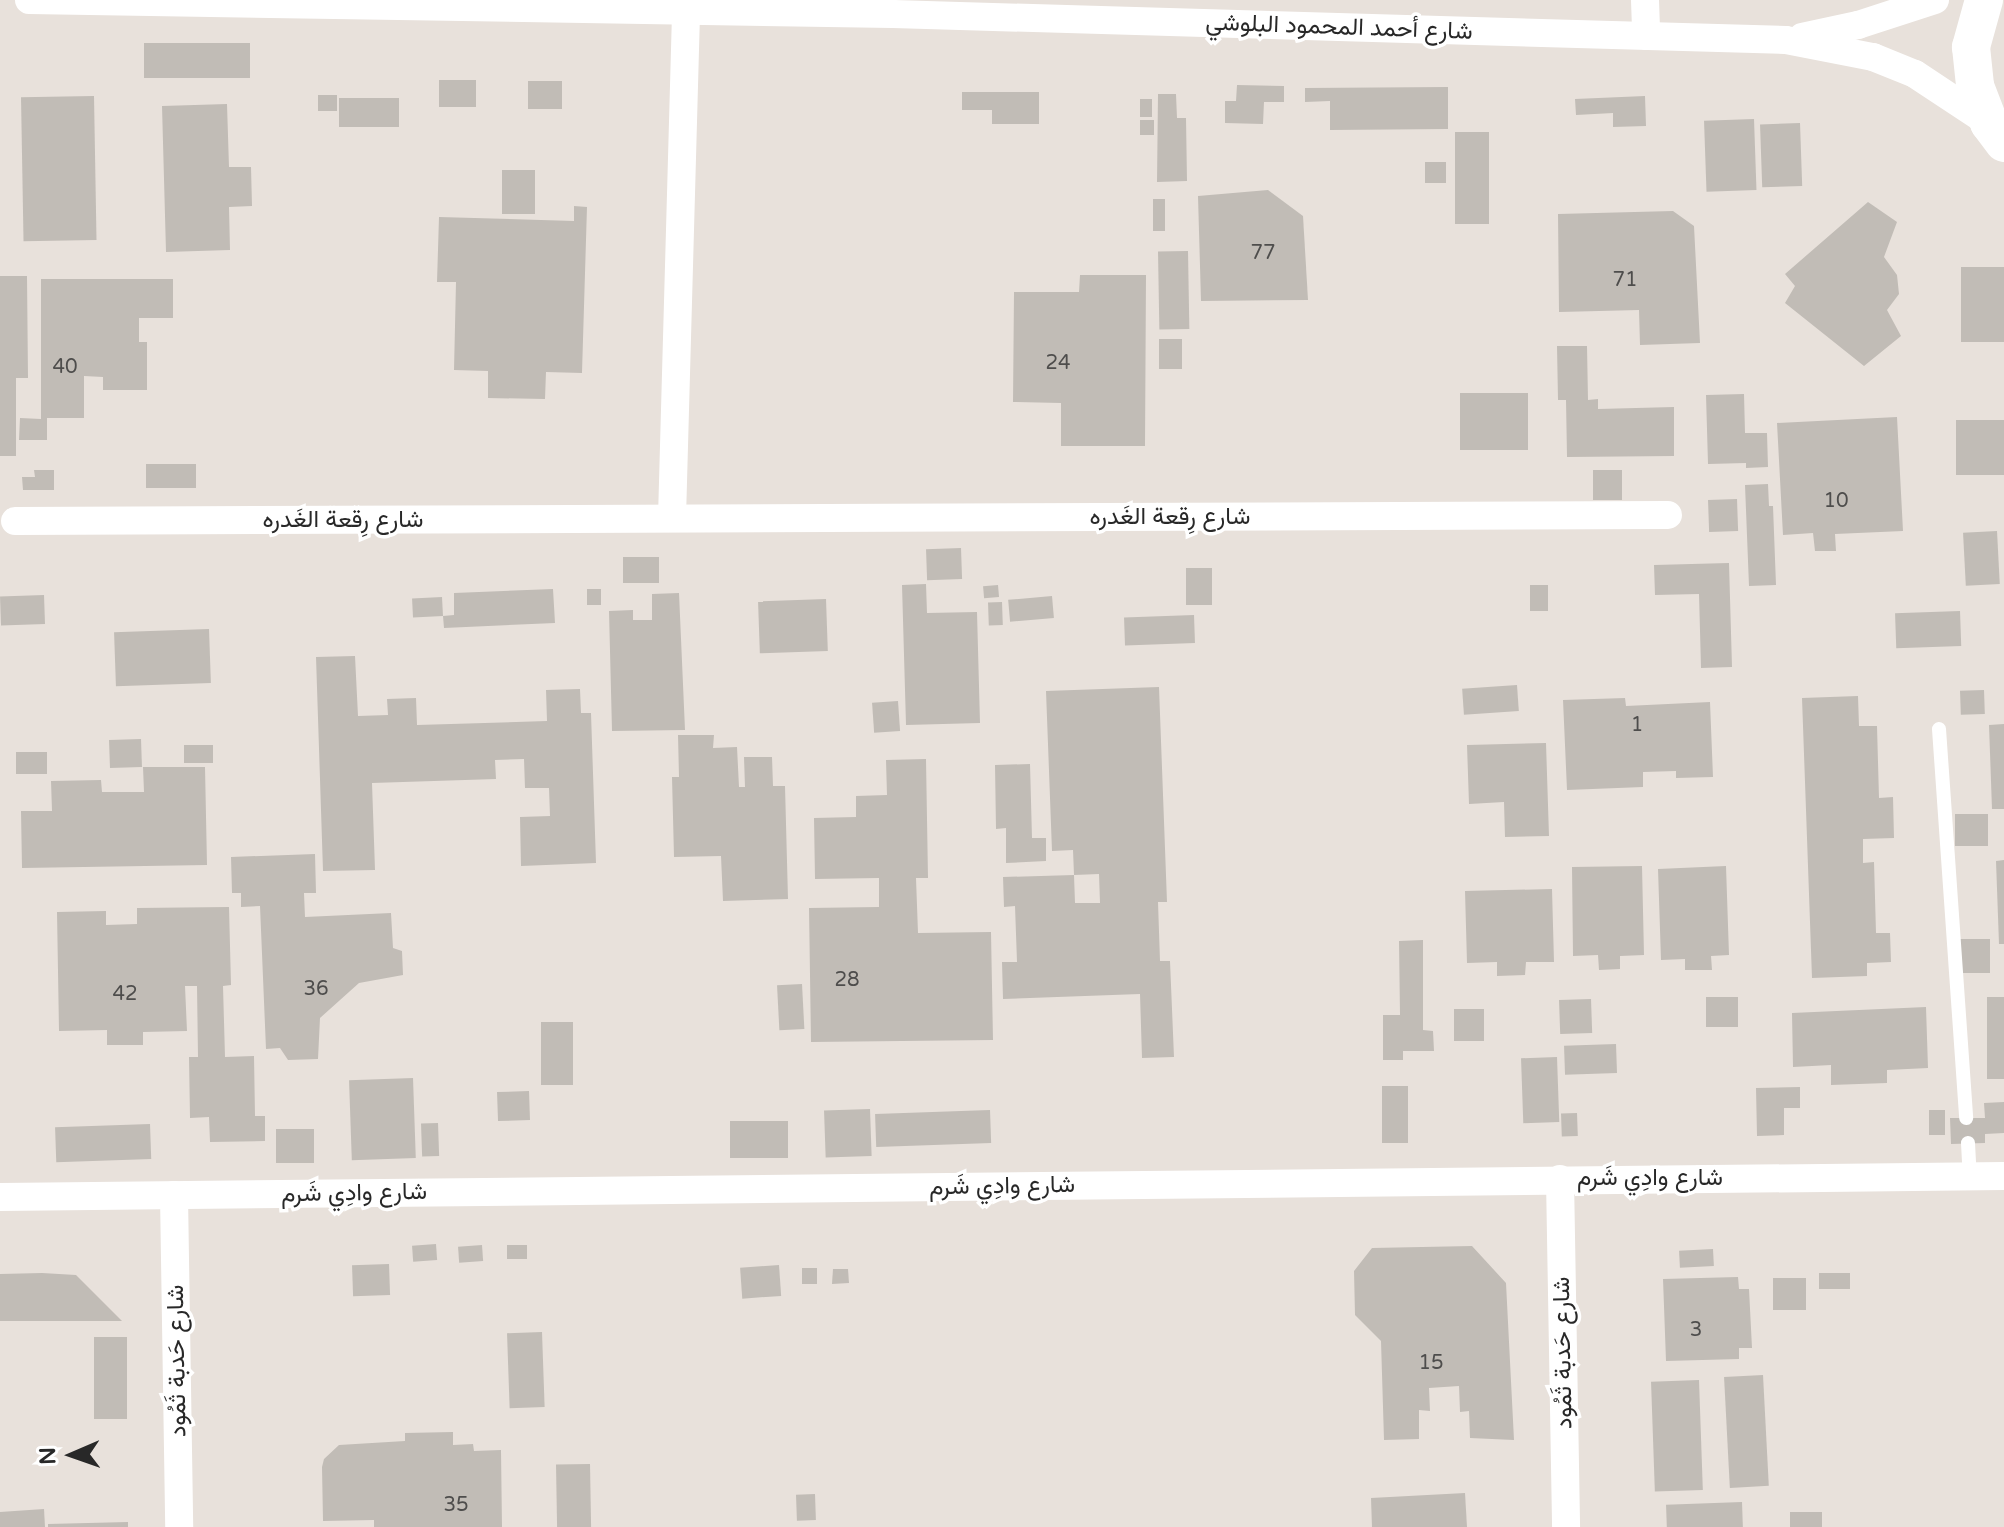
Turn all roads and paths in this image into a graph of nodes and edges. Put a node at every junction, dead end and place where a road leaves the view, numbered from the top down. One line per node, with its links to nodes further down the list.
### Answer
1 (29, 0): 5 (street, شارع أحمد المحمود البلوشي)
2 (1645, 0): 8 (street)
3 (1935, 0): 9 (street, شارع أحمد المحمود البلوشي)
4 (1984, 0): 10 (main road)
5 (466, 4): 7 (street, شارع أحمد المحمود البلوشي)
6 (893, 7): 7 (street, شارع أحمد المحمود البلوشي); 8 (street, شارع أحمد المحمود البلوشي)
7 (686, 13): 12 (street)
8 (1646, 36): 9 (street, شارع أحمد المحمود البلوشي)
9 (1786, 40): 10 (street, شارع أحمد المحمود البلوشي)
10 (1997, 133)
11 (1668, 515): 12 (street, شارع رِقعة الغَدره)
12 (672, 518): 13 (street, شارع رِقعة الغَدره)
13 (15, 521)
14 (1939, 729): 15 (lane)
15 (1966, 1118)
16 (1968, 1143): 17 (lane)
17 (1970, 1176): 18 (street, شارع وادِي شَرم); 19 (street, شارع وادِي شَرم)
18 (2004, 1176)
19 (1560, 1179): 20 (street, شارع وادِي شَرم); 23 (street, شارع حَدبة ثَمُود)
20 (174, 1195): 21 (street, شارع وادِي شَرم); 22 (street, شارع حَدبة ثَمُود)
21 (0, 1197)
22 (179, 1527)
23 (1566, 1527)

